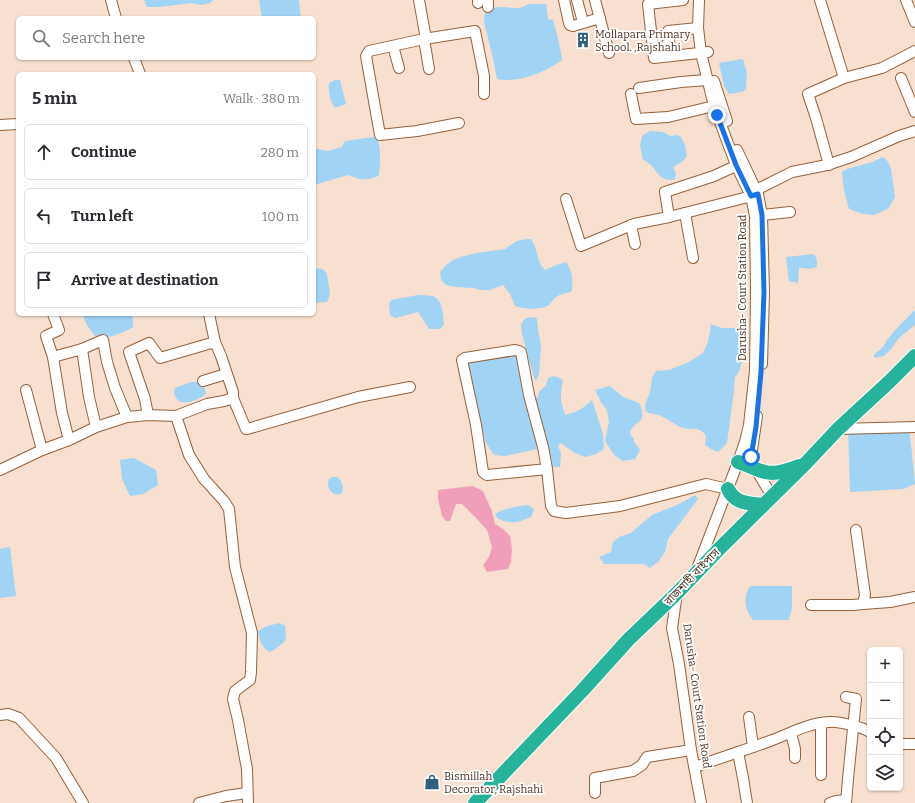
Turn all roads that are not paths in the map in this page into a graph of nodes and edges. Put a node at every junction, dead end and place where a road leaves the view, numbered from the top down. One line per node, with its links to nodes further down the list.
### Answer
1 (110, 0): 11 (street)
2 (419, 0): 16 (street)
3 (564, 0): 13 (street)
4 (576, 0): 13 (street)
5 (595, 0): 12 (street)
6 (683, 0): 21 (street)
7 (699, 0): 15 (street, Darusha- Court Station Road)
8 (705, 0): 19 (street, Darusha- Court Station Road)
9 (820, 0): 26 (street)
10 (906, 0): 14 (street)
11 (115, 16)
12 (600, 18): 13 (street); 20 (street)
13 (583, 22)
14 (915, 22)
15 (698, 28): 19 (street, Darusha- Court Station Road); 21 (street)
16 (425, 39): 17 (street); 24 (street); 29 (street)
17 (393, 46): 23 (street); 32 (street)
18 (915, 51): 26 (street)
19 (705, 53): 21 (street); 28 (street, Darusha- Court Station Road); 36 (street, Darusha- Court Station Road)
20 (609, 54)
21 (668, 56)
22 (135, 60): 25 (street)
23 (399, 68)
24 (429, 69)
25 (139, 72)
26 (844, 78): 37 (street)
27 (901, 78): 31 (street)
28 (707, 80): 30 (street, Darusha- Court Station Road); 30 (street)
29 (484, 94)
30 (714, 106): 36 (street, Darusha- Court Station Road)
31 (915, 112)
32 (459, 123)
33 (16, 124): 34 (street)
34 (0, 125)
35 (915, 131): 37 (street)
36 (739, 164): 38 (street, Darusha- Court Station Road); 43 (street)
37 (829, 165): 38 (street)
38 (755, 194): 41 (street); 42 (street, Darusha- Court Station Road); 66 (street, Darusha- Court Station Road)
39 (566, 199): 44 (street)
40 (790, 212): 42 (street)
41 (685, 213): 43 (street); 46 (street)
42 (762, 215): 68 (street, Darusha- Court Station Road)
43 (669, 217): 44 (street)
44 (631, 225): 45 (street)
45 (635, 244)
46 (693, 258)
47 (54, 316): 52 (street)
48 (209, 316): 49 (street)
49 (215, 342): 53 (street); 58 (street)
50 (82, 349): 52 (street); 60 (street); 61 (street)
51 (915, 356): 63 (highway, রাজশাহী বাইপাস)
52 (53, 357): 64 (street)
53 (226, 374): 54 (street); 57 (street)
54 (203, 381)
55 (410, 387): 57 (street)
56 (26, 390): 65 (street)
57 (233, 398): 59 (street)
58 (148, 415): 59 (street); 60 (street)
59 (176, 416): 96 (street)
60 (127, 417): 61 (street)
61 (96, 426): 64 (street)
62 (915, 427): 63 (street)
63 (838, 429): 67 (highway, রাজশাহী বাইপাস)
64 (69, 440): 65 (street)
65 (42, 450): 70 (street)
66 (738, 462): 68 (highway); 71 (street, Darusha- Court Station Road)
67 (806, 463): 68 (highway); 72 (highway, রাজশাহী বাইপাস)
68 (755, 468): 72 (street, Darusha- Court Station Road)
69 (547, 469): 69 (street); 71 (street)
70 (0, 470)
71 (728, 489): 73 (highway); 75 (street, Darusha- Court Station Road)
72 (773, 495): 73 (highway, রাজশাহী বাইপাস)
73 (763, 505): 75 (highway, রাজশাহী বাইপাস)
74 (856, 530): 78 (street)
75 (694, 575): 76 (highway, রাজশাহী বাইপাস)
76 (677, 593): 90 (street, Darusha- Court Station Road); 100 (highway, রাজশাহী বাইপাস)
77 (915, 596): 78 (street)
78 (863, 604): 79 (street)
79 (811, 605)
80 (846, 697): 84 (street)
81 (0, 715): 98 (street)
82 (749, 718): 89 (street)
83 (821, 723): 84 (street); 86 (street); 94 (street)
84 (854, 726): 85 (street); 97 (street)
85 (867, 730)
86 (790, 733): 89 (street); 92 (street)
87 (903, 744): 88 (street)
88 (915, 744)
89 (753, 746): 91 (street)
90 (691, 750): 93 (street, Darusha- Court Station Road); 95 (street)
91 (738, 752): 93 (street); 102 (street)
92 (795, 758)
93 (695, 767): 101 (street, Darusha- Court Station Road)
94 (821, 776)
95 (595, 793)
96 (247, 798): 99 (street)
97 (846, 802): 103 (street)
98 (83, 803)
99 (199, 803)
100 (475, 803)
101 (701, 803)
102 (747, 803)
103 (830, 803)

